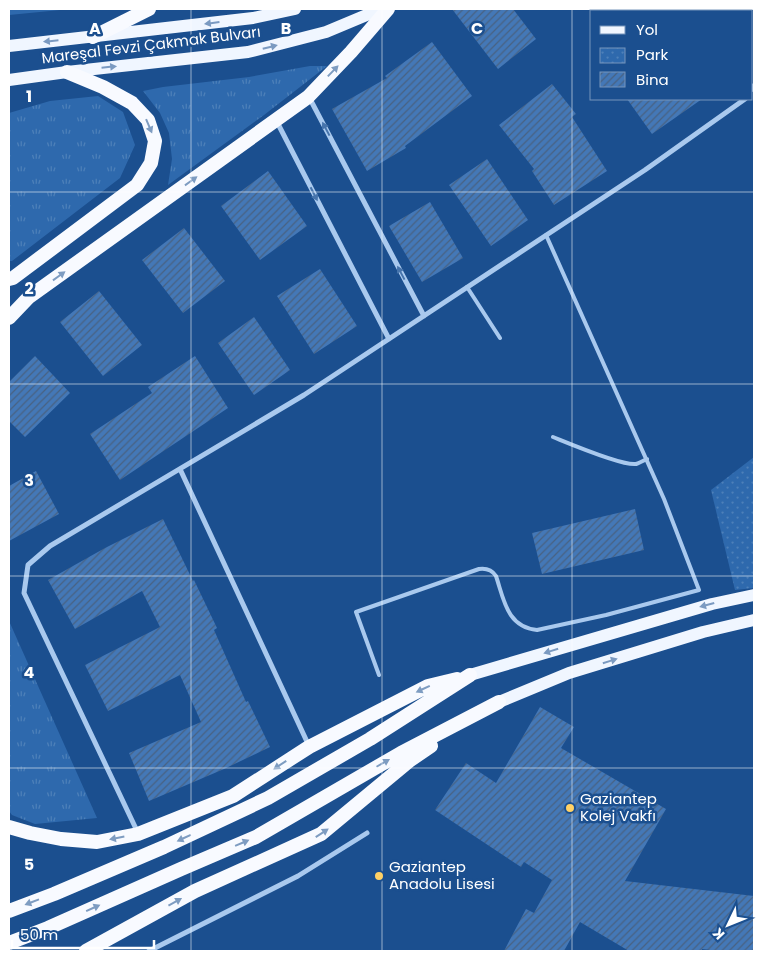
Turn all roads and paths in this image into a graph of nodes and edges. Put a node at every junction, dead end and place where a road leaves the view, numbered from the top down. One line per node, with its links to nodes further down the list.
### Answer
1 (149, 9): 5 (highway)
2 (295, 9): 5 (main road, Mareşal Fevzi Çakmak Bulvarı, one-way to 5)
3 (381, 9): 7 (main road, Mareşal Fevzi Çakmak Bulvarı, one-way to 3)
4 (388, 9): 9 (highway, one-way to 4)
5 (93, 37): 6 (main road, Mareşal Fevzi Çakmak Bulvarı, one-way to 6)
6 (9, 46)
7 (67, 72): 8 (main road, Mareşal Fevzi Çakmak Bulvarı); 13 (highway, one-way to 13)
8 (9, 80)
9 (308, 97): 11 (highway); 15 (street, one-way to 9)
10 (743, 100): 12 (street)
11 (276, 120): 16 (highway, one-way to 11); 18 (street, one-way to 18)
12 (546, 235): 14 (street); 20 (lane)
13 (9, 279)
14 (467, 287): 15 (street); 17 (lane)
15 (424, 316): 18 (street)
16 (9, 318)
17 (500, 338)
18 (389, 339): 21 (street)
19 (553, 437): 20 (lane)
20 (647, 459): 24 (lane)
21 (180, 469): 27 (street); 30 (street)
22 (754, 596): 25 (main road, one-way to 25)
23 (754, 620): 26 (main road, one-way to 23)
24 (379, 675)
25 (470, 675): 27 (highway, one-way to 27); 31 (highway, one-way to 31)
26 (499, 702): 32 (highway, one-way to 26); 33 (highway, one-way to 26)
27 (309, 747): 30 (highway, one-way to 30)
28 (9, 827): 30 (highway, one-way to 28)
29 (367, 833): 34 (street)
30 (138, 834)
31 (9, 911)
32 (9, 944)
33 (86, 951)
34 (149, 951)

